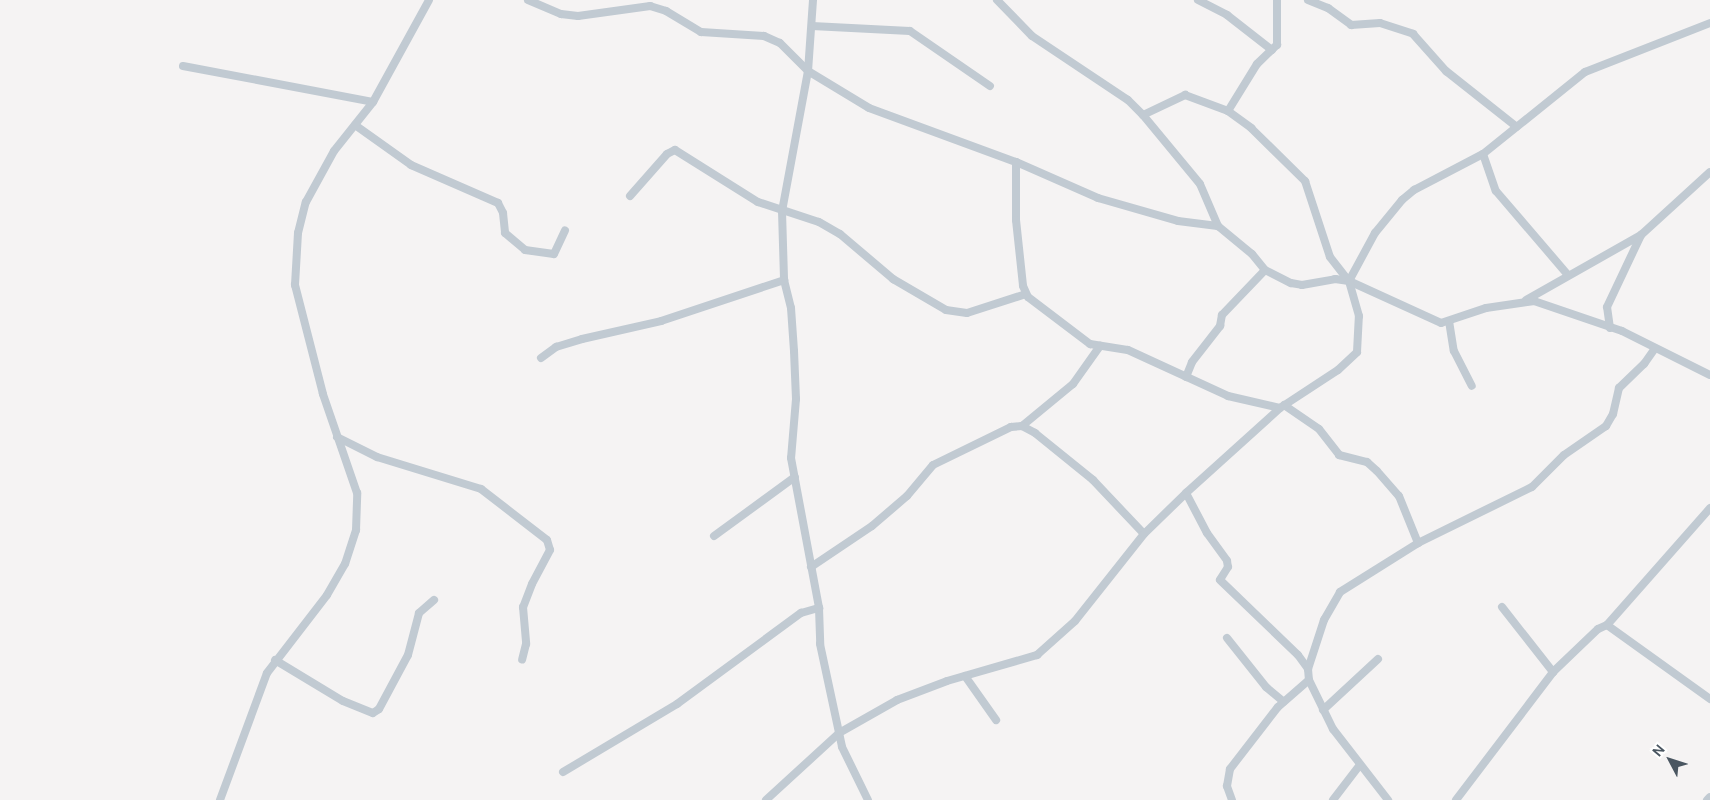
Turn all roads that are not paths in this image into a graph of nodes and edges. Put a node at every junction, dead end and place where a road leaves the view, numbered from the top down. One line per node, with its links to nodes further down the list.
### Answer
1 (429, 0): 16 (street)
2 (528, 0): 9 (street)
3 (617, 0): 9 (street)
4 (813, 0): 11 (street)
5 (997, 0): 18 (street)
6 (1198, 0): 12 (street)
7 (1277, 0): 12 (street)
8 (1308, 0): 20 (street)
9 (618, 10): 14 (street)
10 (1710, 23): 20 (street)
11 (812, 26): 14 (street); 15 (street)
12 (1272, 50): 17 (street)
13 (183, 66): 16 (street)
14 (808, 70): 22 (street); 25 (street)
15 (990, 86)
16 (373, 102): 19 (street)
17 (1228, 111): 18 (street); 32 (street)
18 (1143, 115): 26 (street)
19 (355, 125): 27 (street); 46 (street)
20 (1517, 127): 21 (street)
21 (1483, 154): 30 (street); 32 (street)
22 (1016, 162): 26 (street); 33 (street)
23 (1710, 172): 28 (street)
24 (630, 196): 25 (street)
25 (782, 211): 31 (street); 33 (street)
26 (1218, 226): 29 (street)
27 (565, 230)
28 (1641, 235): 30 (street); 36 (street)
29 (1265, 270): 32 (street); 41 (street)
30 (1568, 275): 34 (street)
31 (784, 280): 39 (street); 47 (street)
32 (1349, 281): 35 (street); 44 (street)
33 (1026, 294): 37 (street)
34 (1526, 300): 35 (street); 36 (street)
35 (1449, 321): 43 (street)
36 (1610, 328): 38 (street)
37 (1100, 346): 41 (street); 45 (street)
38 (1655, 348): 40 (street); 52 (street)
39 (541, 358)
40 (1708, 375): 42 (street)
41 (1186, 377): 44 (street)
42 (1710, 384)
43 (1472, 386)
44 (1282, 407): 48 (street); 52 (street)
45 (1022, 426): 50 (street); 53 (street)
46 (337, 437): 60 (street); 61 (street)
47 (796, 477): 51 (street); 53 (street)
48 (1186, 493): 50 (street); 62 (street)
49 (1710, 508): 57 (street)
50 (1144, 534): 64 (street)
51 (714, 536)
52 (1418, 543): 62 (street)
53 (811, 567): 56 (street)
54 (434, 600): 60 (street)
55 (1502, 607): 63 (street)
56 (819, 608): 70 (street); 72 (street)
57 (1607, 625): 63 (street); 66 (street)
58 (1227, 638): 67 (street)
59 (1378, 659): 68 (street)
60 (275, 660): 74 (street)
61 (522, 660)
62 (1308, 669): 65 (street)
63 (1554, 672): 80 (street)
64 (965, 676): 69 (street); 70 (street)
65 (1309, 680): 67 (street); 68 (street)
66 (1710, 699)
67 (1284, 702): 77 (street)
68 (1322, 710): 71 (street)
69 (996, 720)
70 (839, 733): 75 (street); 76 (street)
71 (1359, 766): 78 (street); 79 (street)
72 (563, 772)
73 (1710, 797): 81 (street)
74 (220, 800)
75 (766, 800)
76 (868, 800)
77 (1232, 800)
78 (1334, 800)
79 (1388, 800)
80 (1456, 800)
81 (1707, 800)

